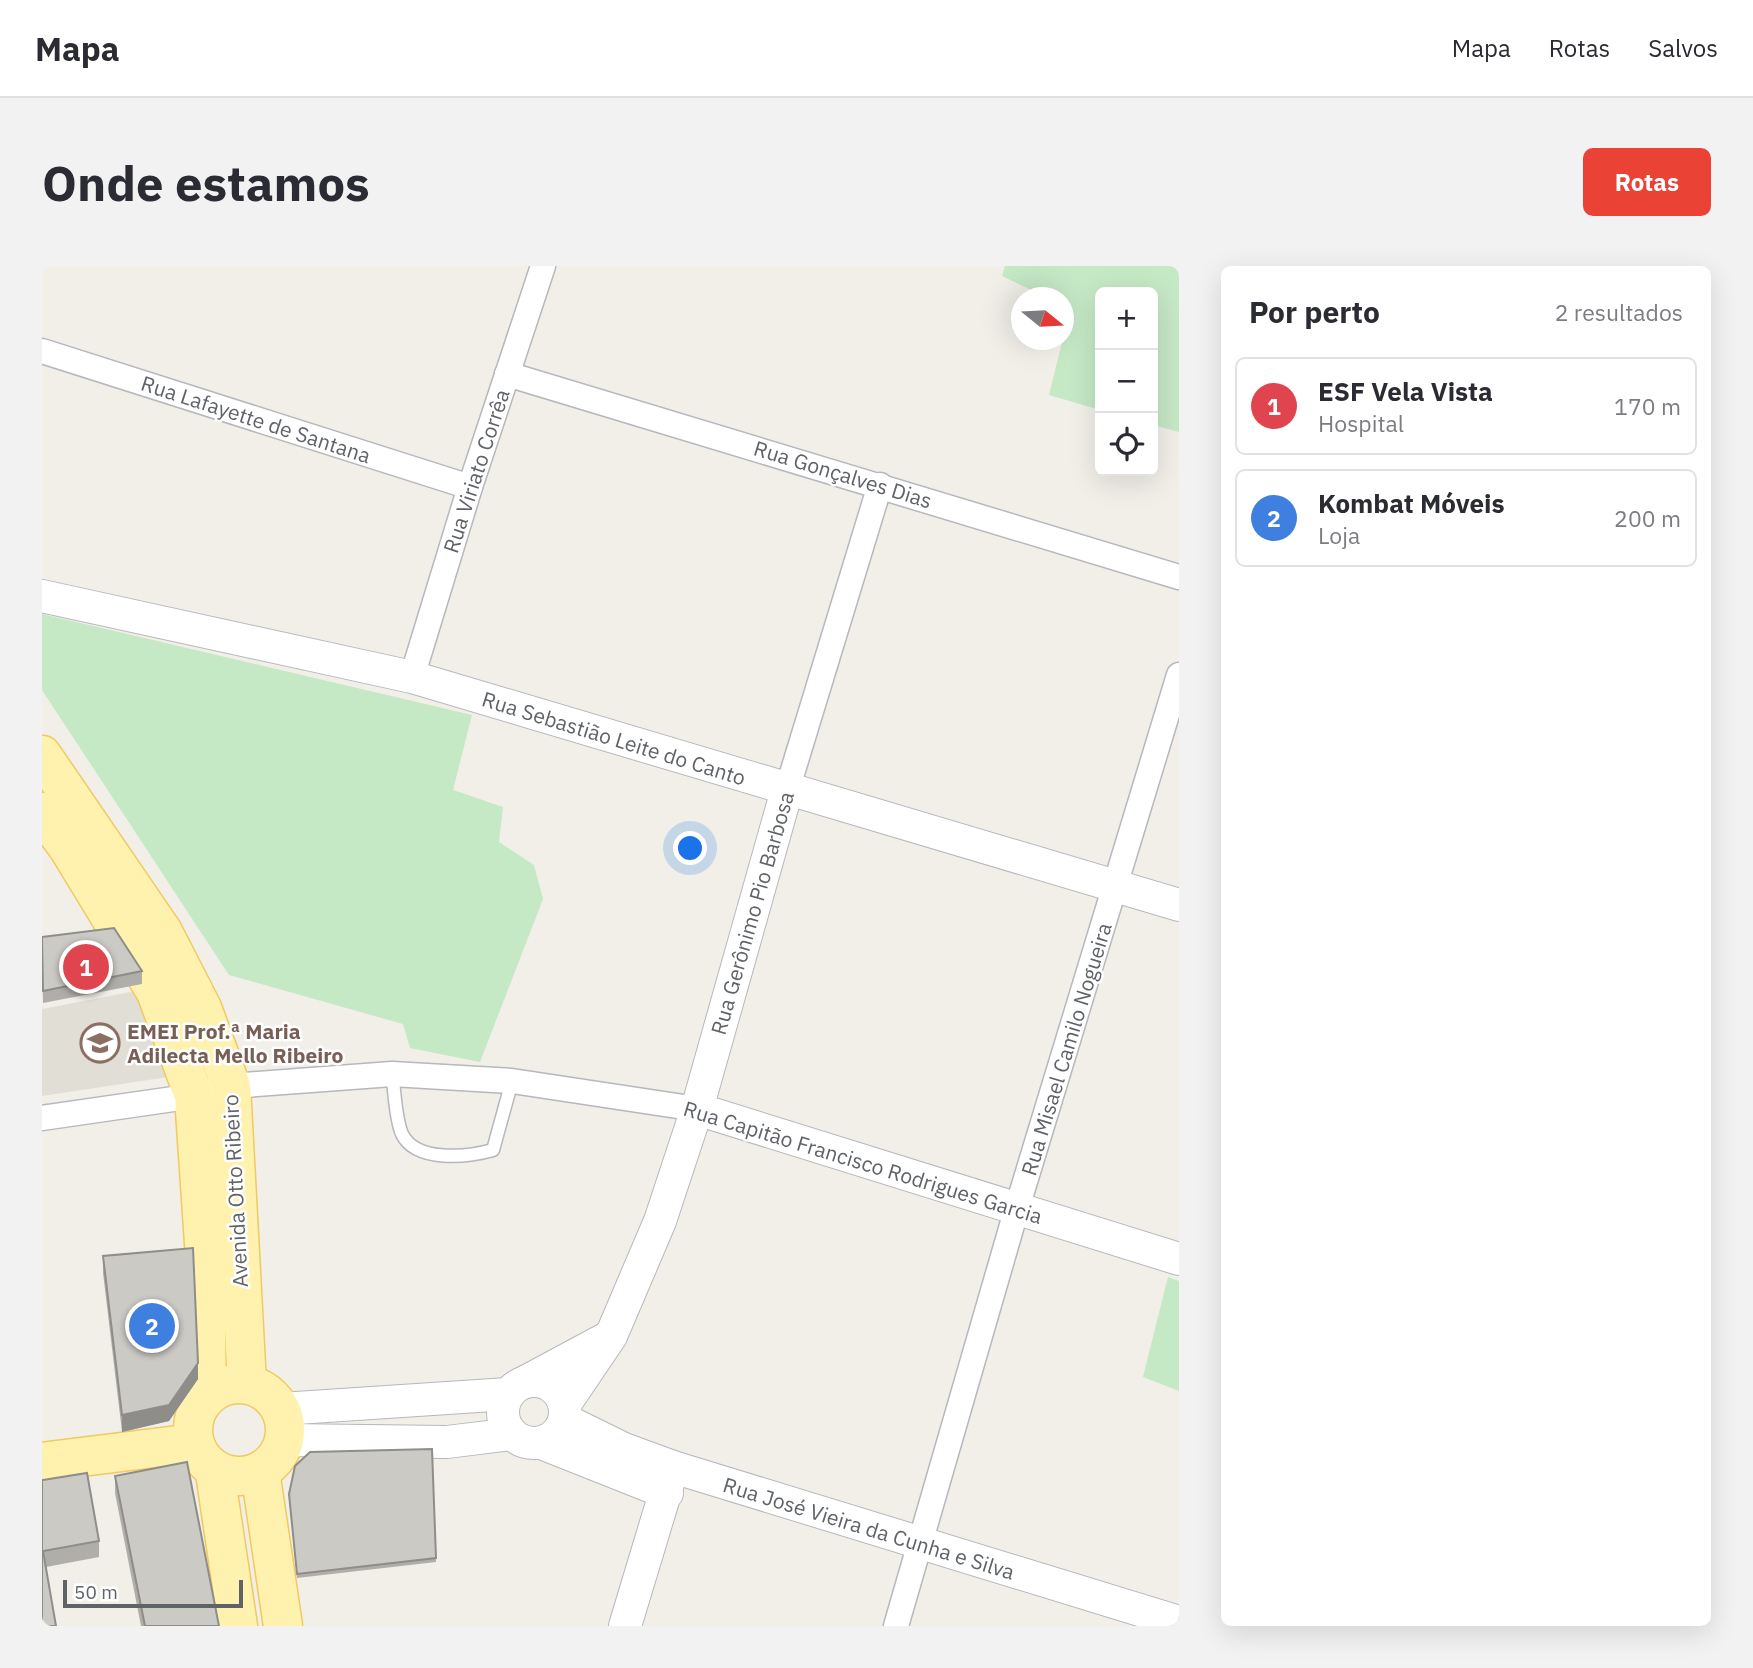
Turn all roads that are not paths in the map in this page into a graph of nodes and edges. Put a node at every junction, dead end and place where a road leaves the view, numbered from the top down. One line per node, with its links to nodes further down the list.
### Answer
1 (540, 267): 3 (street, Rua Viriato Corrêa)
2 (42, 351): 5 (street, Rua Lafayette de Santana)
3 (507, 374): 4 (street, Rua Gonçalves Dias); 5 (street, Rua Viriato Corrêa)
4 (880, 485): 6 (street, Rua Gonçalves Dias); 11 (street, Rua Gerônimo Pio Barbosa)
5 (470, 487): 9 (street, Rua Viriato Corrêa)
6 (1179, 577)
7 (42, 596): 9 (street, Rua Sebastião Leite do Canto)
8 (1179, 675): 13 (street, Rua Misael Camilo Nogueira)
9 (412, 677): 11 (street, Rua Sebastião Leite do Canto)
10 (42, 755): 17 (main road, Avenida Otto Ribeiro)
11 (787, 790): 13 (street, Rua Sebastião Leite do Canto); 19 (street, Rua Gerônimo Pio Barbosa)
12 (42, 812): 18 (main road, Avenida Otto Ribeiro)
13 (1116, 885): 14 (street, Rua Sebastião Leite do Canto); 21 (street, Rua Misael Camilo Nogueira)
14 (1179, 905)
15 (392, 1074): 16 (street, Rua Capitão Francisco Rodrigues Garcia); 16 (lane); 17 (street, Rua Capitão Francisco Rodrigues Garcia)
16 (513, 1081): 19 (street, Rua Capitão Francisco Rodrigues Garcia)
17 (231, 1086): 18 (street, Rua Capitão Francisco Rodrigues Garcia); 24 (main road, Avenida Otto Ribeiro)
18 (194, 1096): 20 (street, Rua Capitão Francisco Rodrigues Garcia); 26 (main road, Avenida Otto Ribeiro)
19 (697, 1109): 21 (street, Rua Capitão Francisco Rodrigues Garcia); 23 (street, Rua Gerônimo Pio Barbosa)
20 (42, 1118)
21 (1017, 1208): 22 (street, Rua Capitão Francisco Rodrigues Garcia); 34 (street, Rua Misael Camilo Nogueira)
22 (1179, 1259)
23 (611, 1336): 25 (street); 27 (street, Rua Gerônimo Pio Barbosa)
24 (247, 1384): 26 (main road); 28 (main road)
25 (517, 1388): 27 (street); 28 (street); 29 (street)
26 (207, 1396): 30 (main road)
27 (565, 1412): 29 (street); 33 (street, Rua José Vieira da Cunha e Silva)
28 (282, 1424): 29 (street, Rua José Vieira da Cunha e Silva); 32 (main road)
29 (527, 1439): 33 (street, Rua José Vieira da Cunha e Silva)
30 (204, 1458): 31 (main road); 32 (main road); 36 (main road)
31 (42, 1462)
32 (260, 1471): 37 (main road)
33 (670, 1480): 34 (street, Rua José Vieira da Cunha e Silva); 38 (street)
34 (920, 1544): 35 (street, Rua José Vieira da Cunha e Silva); 39 (street, Rua Misael Camilo Nogueira)
35 (1179, 1622)
36 (238, 1626)
37 (283, 1626)
38 (625, 1626)
39 (896, 1626)

